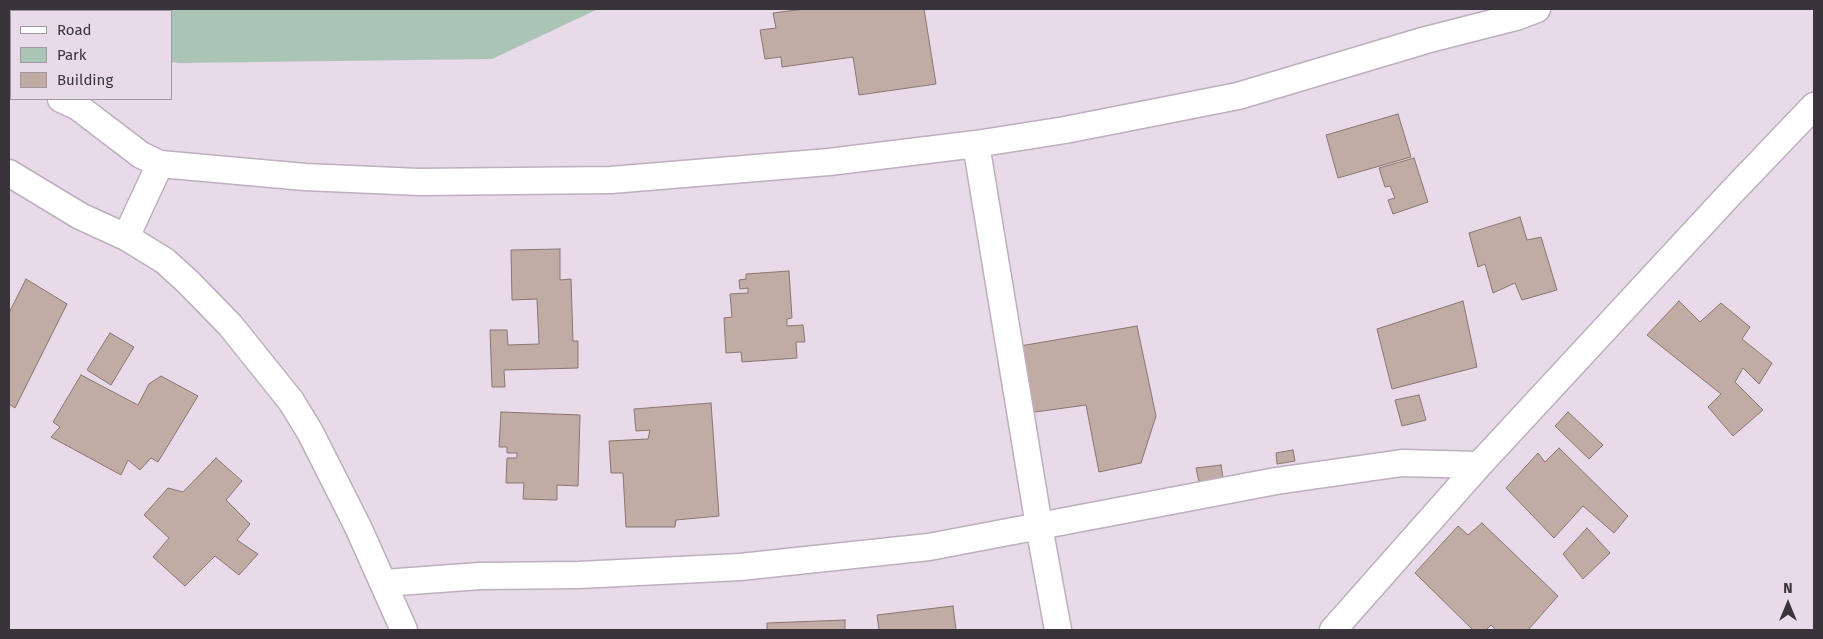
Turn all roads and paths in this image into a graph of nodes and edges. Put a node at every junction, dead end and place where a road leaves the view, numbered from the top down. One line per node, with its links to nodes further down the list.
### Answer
1 (1537, 9): 4 (street)
2 (63, 100): 5 (street)
3 (1814, 106): 8 (street)
4 (976, 144): 5 (street); 9 (street)
5 (160, 164): 7 (street)
6 (9, 173): 7 (street)
7 (126, 237): 10 (street)
8 (1480, 465): 9 (street); 13 (street)
9 (1039, 526): 10 (street); 12 (street)
10 (384, 583): 11 (street)
11 (404, 630)
12 (1058, 630)
13 (1333, 630)

